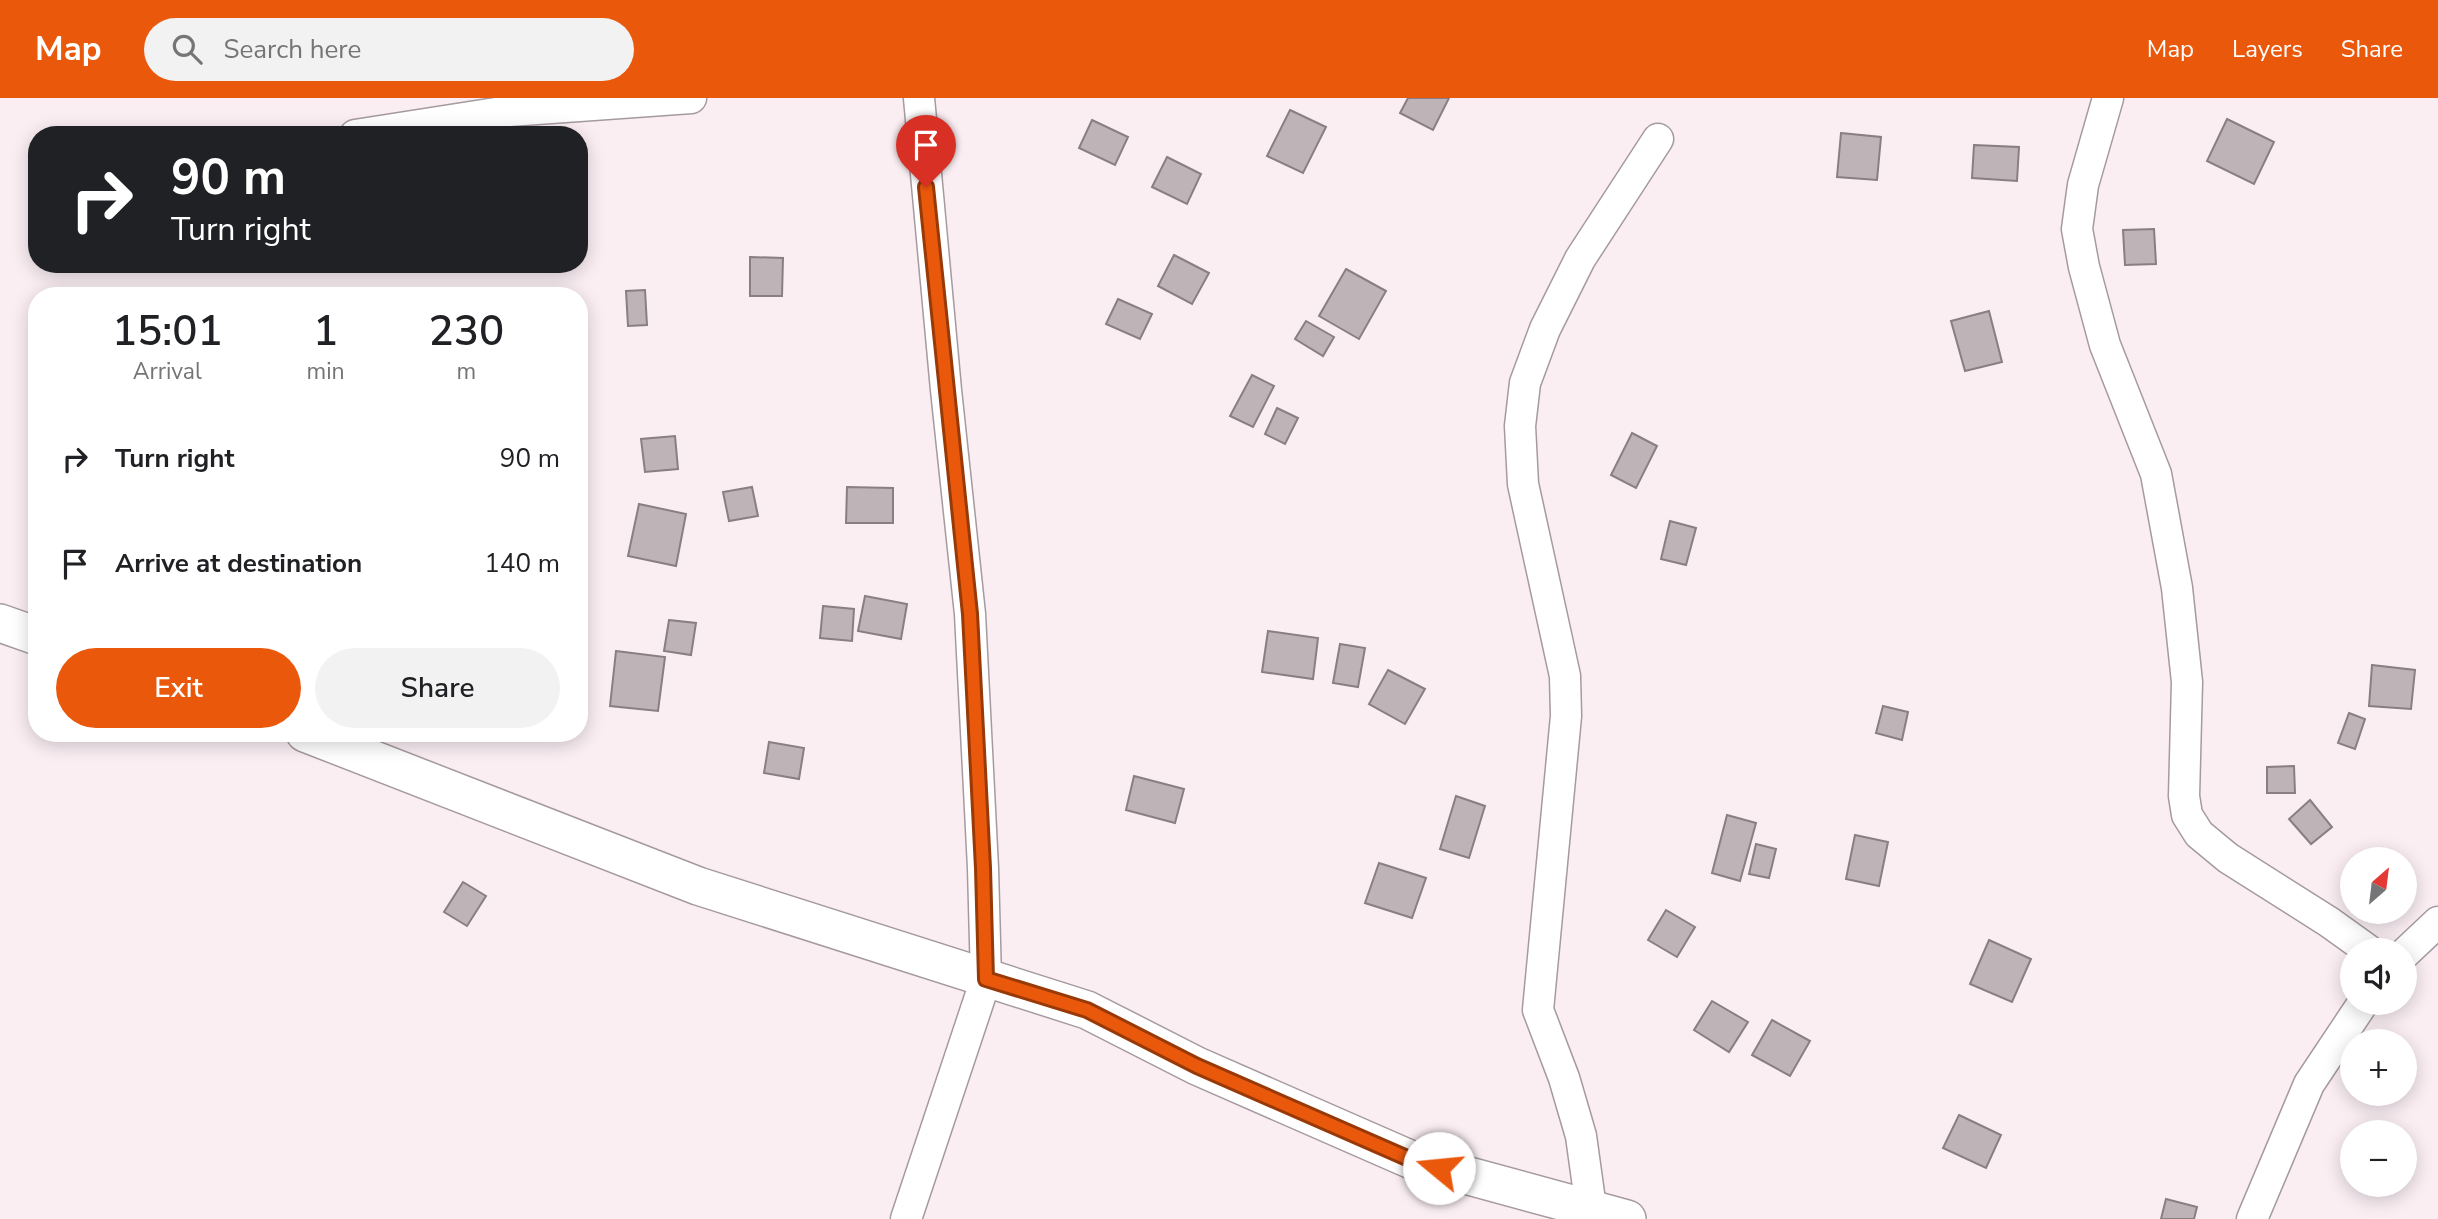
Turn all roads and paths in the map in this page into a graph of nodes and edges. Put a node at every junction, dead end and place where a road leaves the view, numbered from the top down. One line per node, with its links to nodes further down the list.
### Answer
1 (691, 98): 4 (street)
2 (919, 98): 12 (street)
3 (2108, 98): 10 (street)
4 (413, 126)
5 (1658, 139): 14 (street)
6 (0, 623): 7 (street)
7 (28, 633)
8 (329, 742): 12 (street)
9 (2438, 922): 11 (street)
10 (2351, 938)
11 (2417, 942)
12 (986, 979): 14 (street); 15 (street)
13 (2355, 1015): 17 (street)
14 (1591, 1208): 16 (street)
15 (906, 1219)
16 (1627, 1219)
17 (2252, 1219)

